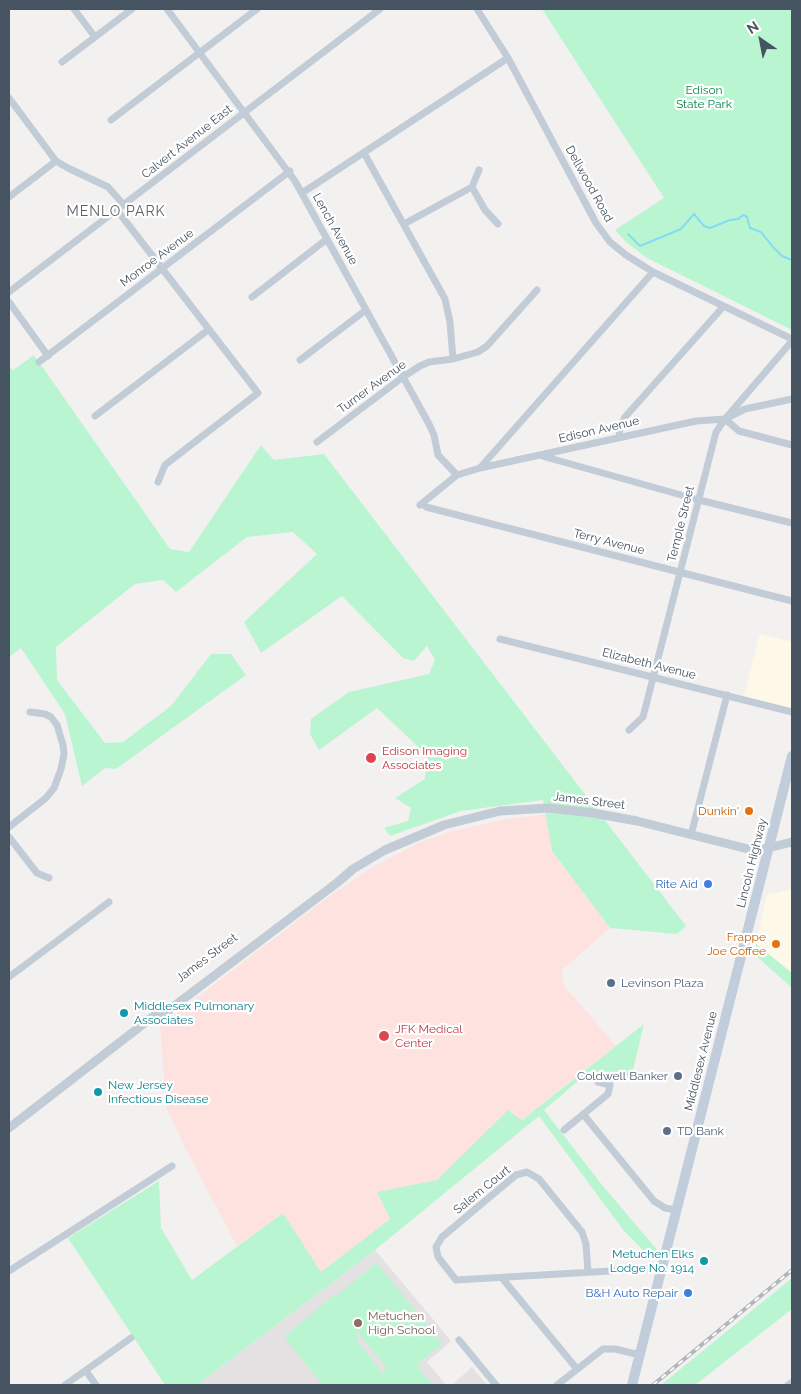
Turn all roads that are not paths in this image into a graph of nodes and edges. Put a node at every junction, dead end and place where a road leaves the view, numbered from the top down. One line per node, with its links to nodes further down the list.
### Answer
1 (74, 9): 7 (street)
2 (132, 9): 7 (street)
3 (167, 9): 8 (street, Lench Avenue)
4 (257, 9): 8 (street)
5 (380, 9): 12 (street, Calvert Avenue East)
6 (478, 9): 9 (street, Dellwood Road)
7 (95, 37): 10 (street)
8 (199, 54): 12 (street, Lench Avenue); 13 (street)
9 (508, 58): 14 (street); 27 (street, Dellwood Road)
10 (62, 62)
11 (9, 98): 15 (street)
12 (244, 112): 17 (street, Lench Avenue); 21 (street, Calvert Avenue East)
13 (111, 120)
14 (364, 153): 19 (street); 23 (street)
15 (56, 161): 20 (street); 21 (street)
16 (479, 170): 18 (street)
17 (290, 172): 19 (street, Lench Avenue); 26 (street, Monroe Avenue)
18 (472, 187): 23 (street); 24 (street)
19 (302, 193): 25 (street, Lench Avenue)
20 (9, 198)
21 (124, 205): 22 (street, Calvert Avenue East)
22 (117, 210): 26 (street); 29 (street, Calvert Avenue East)
23 (404, 224): 37 (street)
24 (498, 224)
25 (328, 239): 30 (street); 33 (street, Lench Avenue)
26 (162, 268): 34 (street); 36 (street, Monroe Avenue)
27 (653, 272): 32 (street, Dellwood Road); 48 (street)
28 (538, 290): 37 (street, Turner Avenue)
29 (9, 292)
30 (252, 297)
31 (9, 302): 36 (street)
32 (724, 307): 35 (street, Dellwood Road); 44 (street)
33 (366, 310): 38 (street); 40 (street, Lench Avenue)
34 (208, 330): 42 (street); 50 (street)
35 (792, 340): 43 (street, Temple Street)
36 (48, 356): 39 (street, Monroe Avenue)
37 (453, 359): 40 (street, Turner Avenue)
38 (300, 360)
39 (39, 362)
40 (403, 377): 45 (street, Turner Avenue); 49 (street, Lench Avenue)
41 (792, 398): 43 (street, Edison Avenue)
42 (95, 416)
43 (725, 419): 44 (street, Edison Avenue); 46 (street); 51 (street, Temple Street)
44 (619, 437): 47 (street, Edison Avenue)
45 (317, 442)
46 (792, 445)
47 (540, 456): 48 (street, Edison Avenue); 51 (street)
48 (480, 468): 49 (street, Edison Avenue)
49 (457, 475): 52 (street, Edison Avenue)
50 (158, 482)
51 (699, 500): 53 (street); 54 (street, Temple Street)
52 (421, 504): 54 (street, Terry Avenue)
53 (792, 523)
54 (681, 572): 55 (street, Terry Avenue); 57 (street, Temple Street)
55 (792, 601)
56 (500, 638): 57 (street, Elizabeth Avenue)
57 (654, 676): 58 (street, Elizabeth Avenue); 61 (street, Temple Street)
58 (727, 695): 60 (street, Elizabeth Avenue); 64 (street)
59 (30, 712): 63 (street)
60 (792, 712)
61 (628, 730)
62 (792, 756): 67 (main road, Lincoln Highway)
63 (9, 827)
64 (691, 835): 67 (street, James Street); 74 (street, James Street)
65 (9, 837): 68 (street)
66 (792, 842): 67 (street, James Street)
67 (769, 848): 71 (main road, Lincoln Highway)
68 (49, 878)
69 (109, 902): 70 (street)
70 (9, 977)
71 (736, 977): 77 (main road, Middlesex Avenue)
72 (598, 1082): 73 (street)
73 (583, 1114): 75 (street); 77 (street)
74 (9, 1128)
75 (564, 1130)
76 (172, 1166): 79 (street)
77 (677, 1208): 78 (main road, Middlesex Avenue)
78 (662, 1268): 80 (street); 84 (main road, Middlesex Avenue)
79 (9, 1271)
80 (588, 1272): 81 (street); 81 (street, Salem Court)
81 (502, 1278): 85 (street)
82 (131, 1338): 86 (street)
83 (459, 1340): 90 (street)
84 (640, 1354): 85 (street); 92 (main road, Middlesex Avenue)
85 (576, 1369): 91 (street)
86 (86, 1371): 88 (street); 89 (street)
87 (792, 1382): 93 (street)
88 (65, 1385)
89 (96, 1385)
90 (496, 1385)
91 (557, 1385)
92 (632, 1385)
93 (788, 1385)

